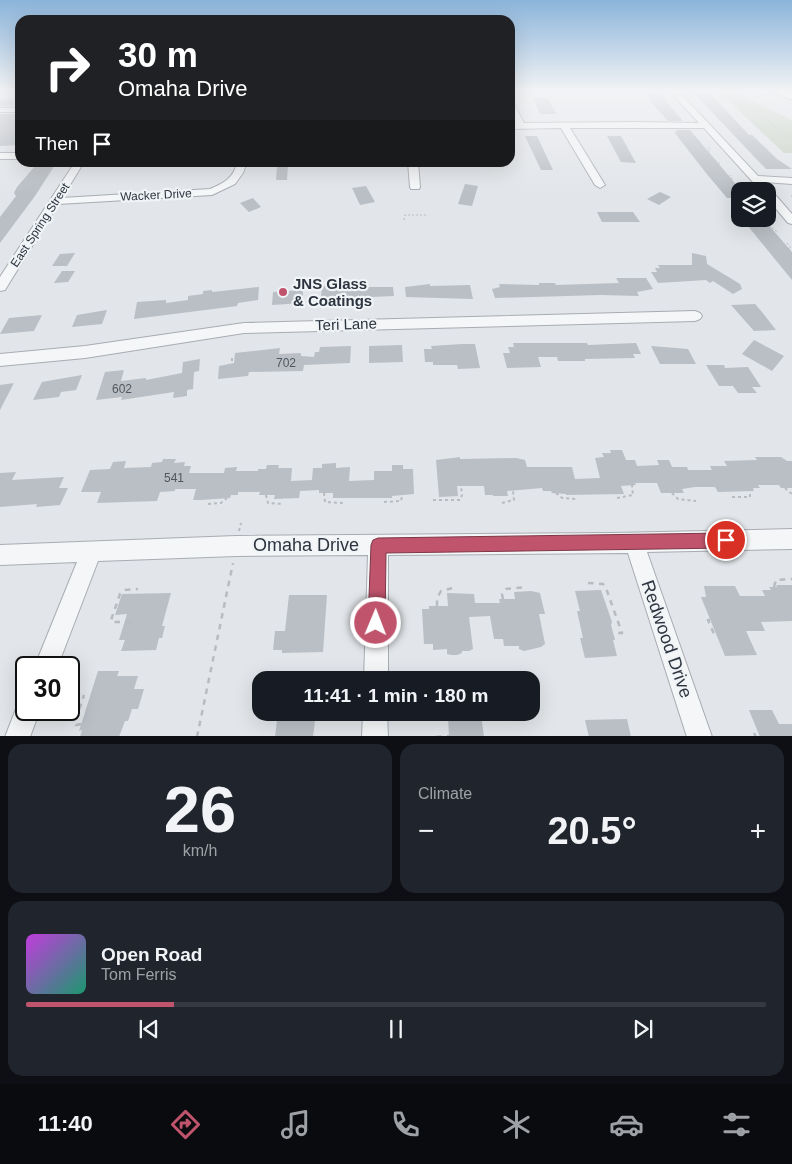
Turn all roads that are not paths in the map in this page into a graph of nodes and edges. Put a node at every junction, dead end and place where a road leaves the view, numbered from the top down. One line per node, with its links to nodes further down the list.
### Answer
1 (564, 125): 3 (street); 4 (street); 13 (street)
2 (515, 126): 3 (street)
3 (521, 126)
4 (706, 126): 10 (street)
5 (0, 156): 6 (street)
6 (15, 156)
7 (77, 167): 15 (street, East Spring Street)
8 (241, 167): 15 (street, Wacker Drive)
9 (413, 167): 14 (street)
10 (755, 179): 11 (street); 12 (street)
11 (792, 180)
12 (758, 182)
13 (600, 185)
14 (415, 187)
15 (56, 201): 18 (street, East Spring Street)
16 (776, 202): 17 (street)
17 (792, 221)
18 (0, 287)
19 (695, 316): 20 (street, Teri Lane)
20 (0, 360)
21 (792, 539): 22 (street, Omaha Drive)
22 (634, 542): 23 (street, Omaha Drive); 32 (street, Redwood Drive)
23 (378, 545): 24 (street, Omaha Drive); 27 (street)
24 (92, 550): 25 (street, Omaha Drive); 26 (street)
25 (0, 554)
26 (50, 656)
27 (376, 671)
28 (24, 721): 30 (street)
29 (375, 721): 31 (street)
30 (18, 736)
31 (375, 736)
32 (700, 736)

